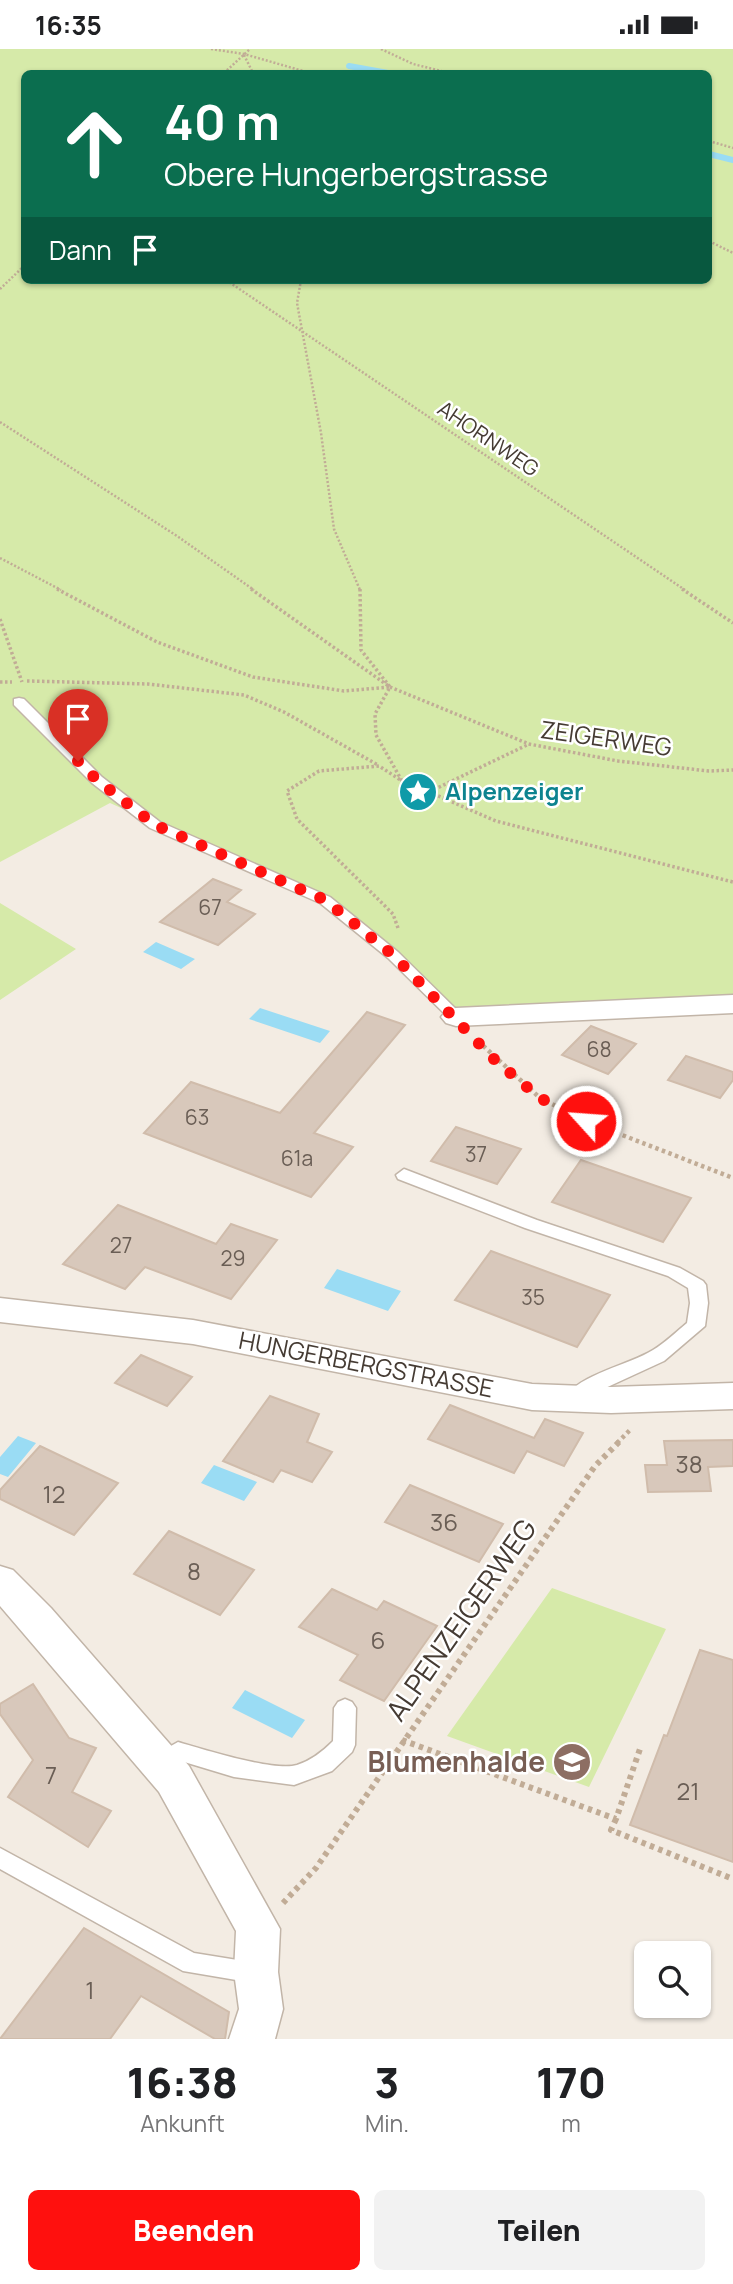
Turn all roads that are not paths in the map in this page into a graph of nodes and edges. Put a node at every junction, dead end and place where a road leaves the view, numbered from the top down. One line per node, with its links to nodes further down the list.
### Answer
1 (19, 702): 3 (lane)
2 (733, 1004): 3 (street)
3 (456, 1017)
4 (404, 1175): 7 (lane)
5 (0, 1310): 7 (street, HUNGERBERGSTRASSE)
6 (733, 1397): 7 (street, HUNGERBERGSTRASSE)
7 (573, 1399)
8 (0, 1581): 10 (street)
9 (345, 1708): 10 (lane)
10 (161, 1763): 12 (street)
11 (0, 1859): 12 (lane)
12 (256, 1972): 13 (street)
13 (252, 2039)

